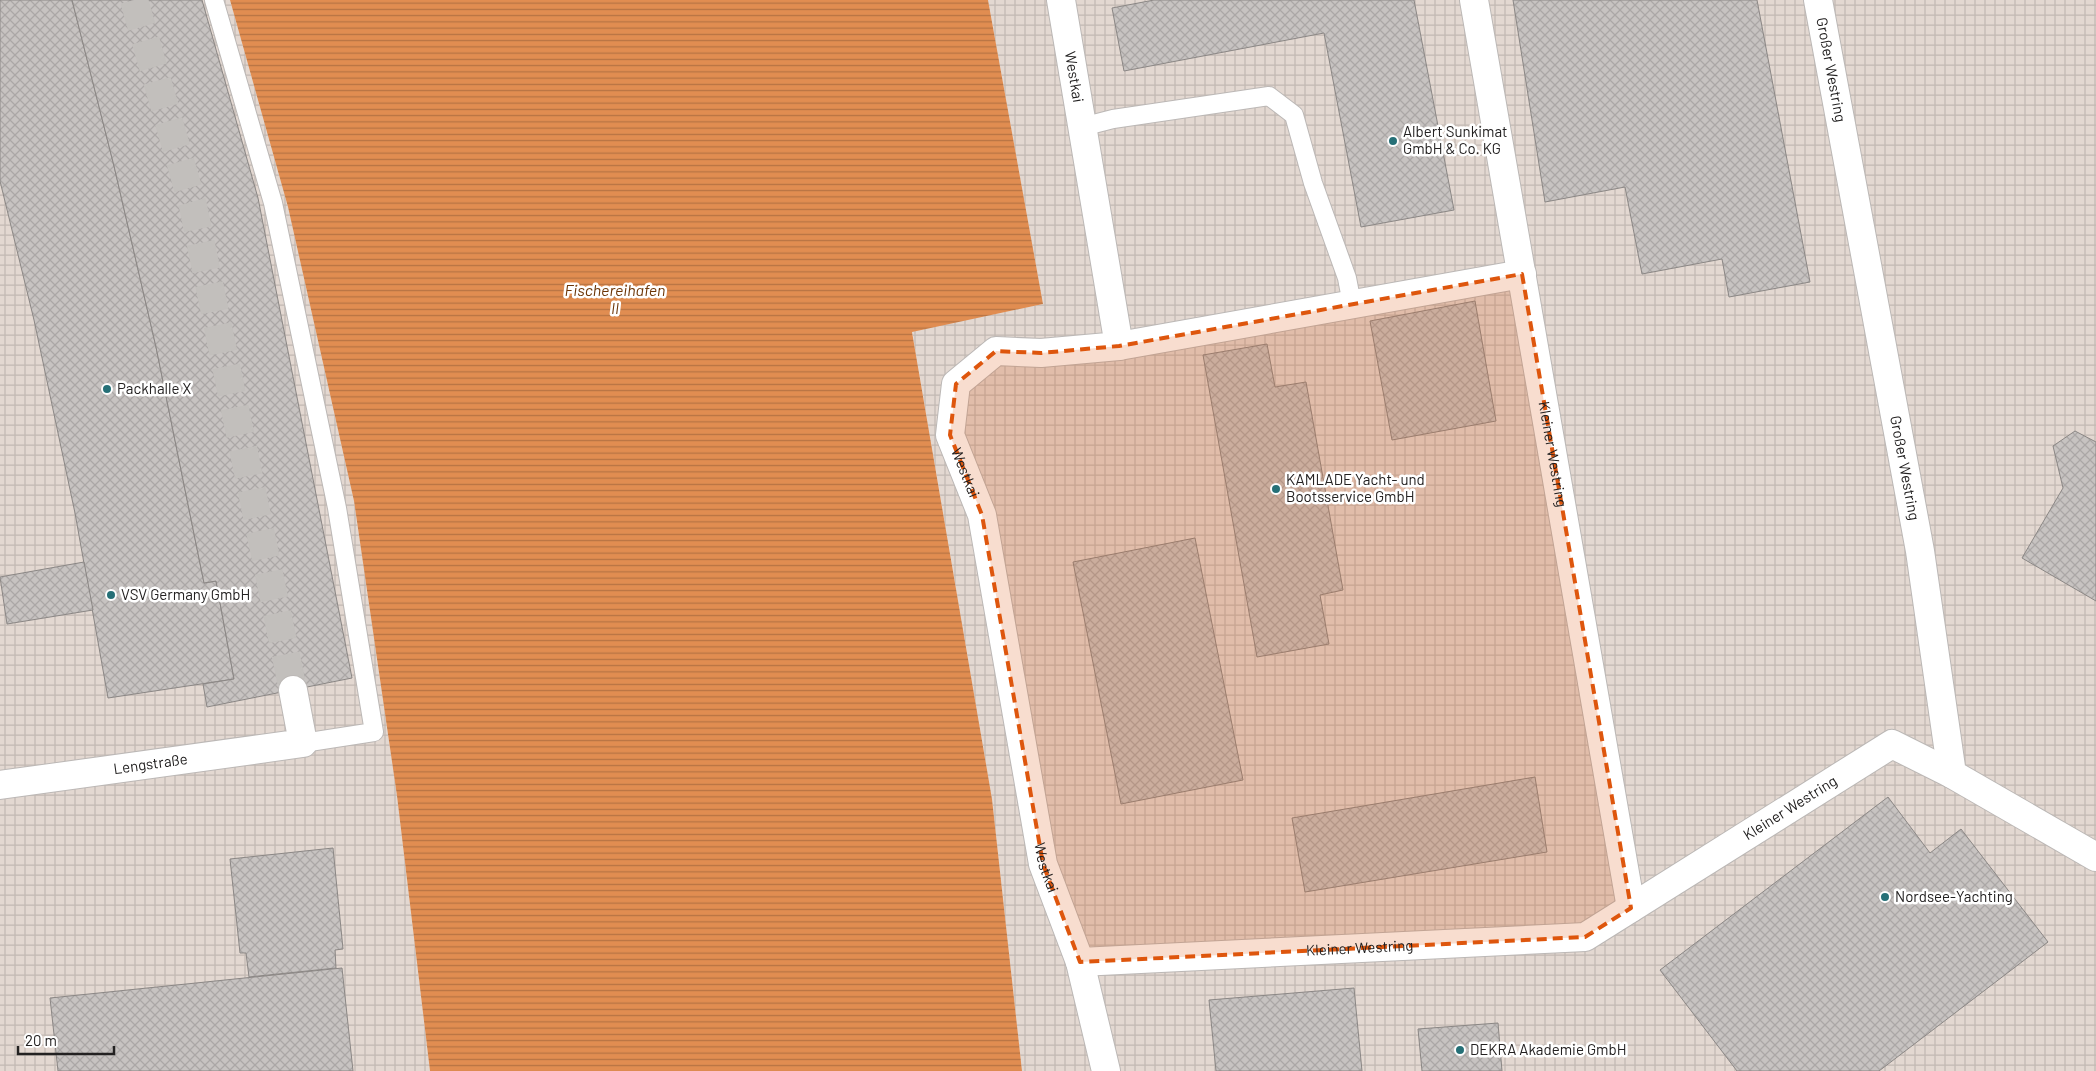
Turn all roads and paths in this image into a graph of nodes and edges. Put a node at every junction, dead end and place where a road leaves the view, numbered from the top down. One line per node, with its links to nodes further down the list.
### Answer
1 (214, 0): 10 (lane)
2 (1061, 0): 5 (street, Westkai)
3 (1474, 0): 6 (street, Kleiner Westring)
4 (1818, 0): 11 (street, Großer Westring)
5 (1082, 127): 7 (lane); 8 (street, Westkai)
6 (1522, 274): 7 (street); 14 (street, Kleiner Westring)
7 (1352, 304): 8 (street)
8 (1119, 346): 15 (street, Westkai)
9 (293, 690): 10 (street)
10 (303, 743): 12 (street, Lengstraße)
11 (1952, 774): 13 (street); 14 (street, Kleiner Westring)
12 (0, 785)
13 (2096, 857)
14 (1631, 908): 15 (street, Kleiner Westring)
15 (1080, 962): 16 (street, Westkai)
16 (1106, 1071)

